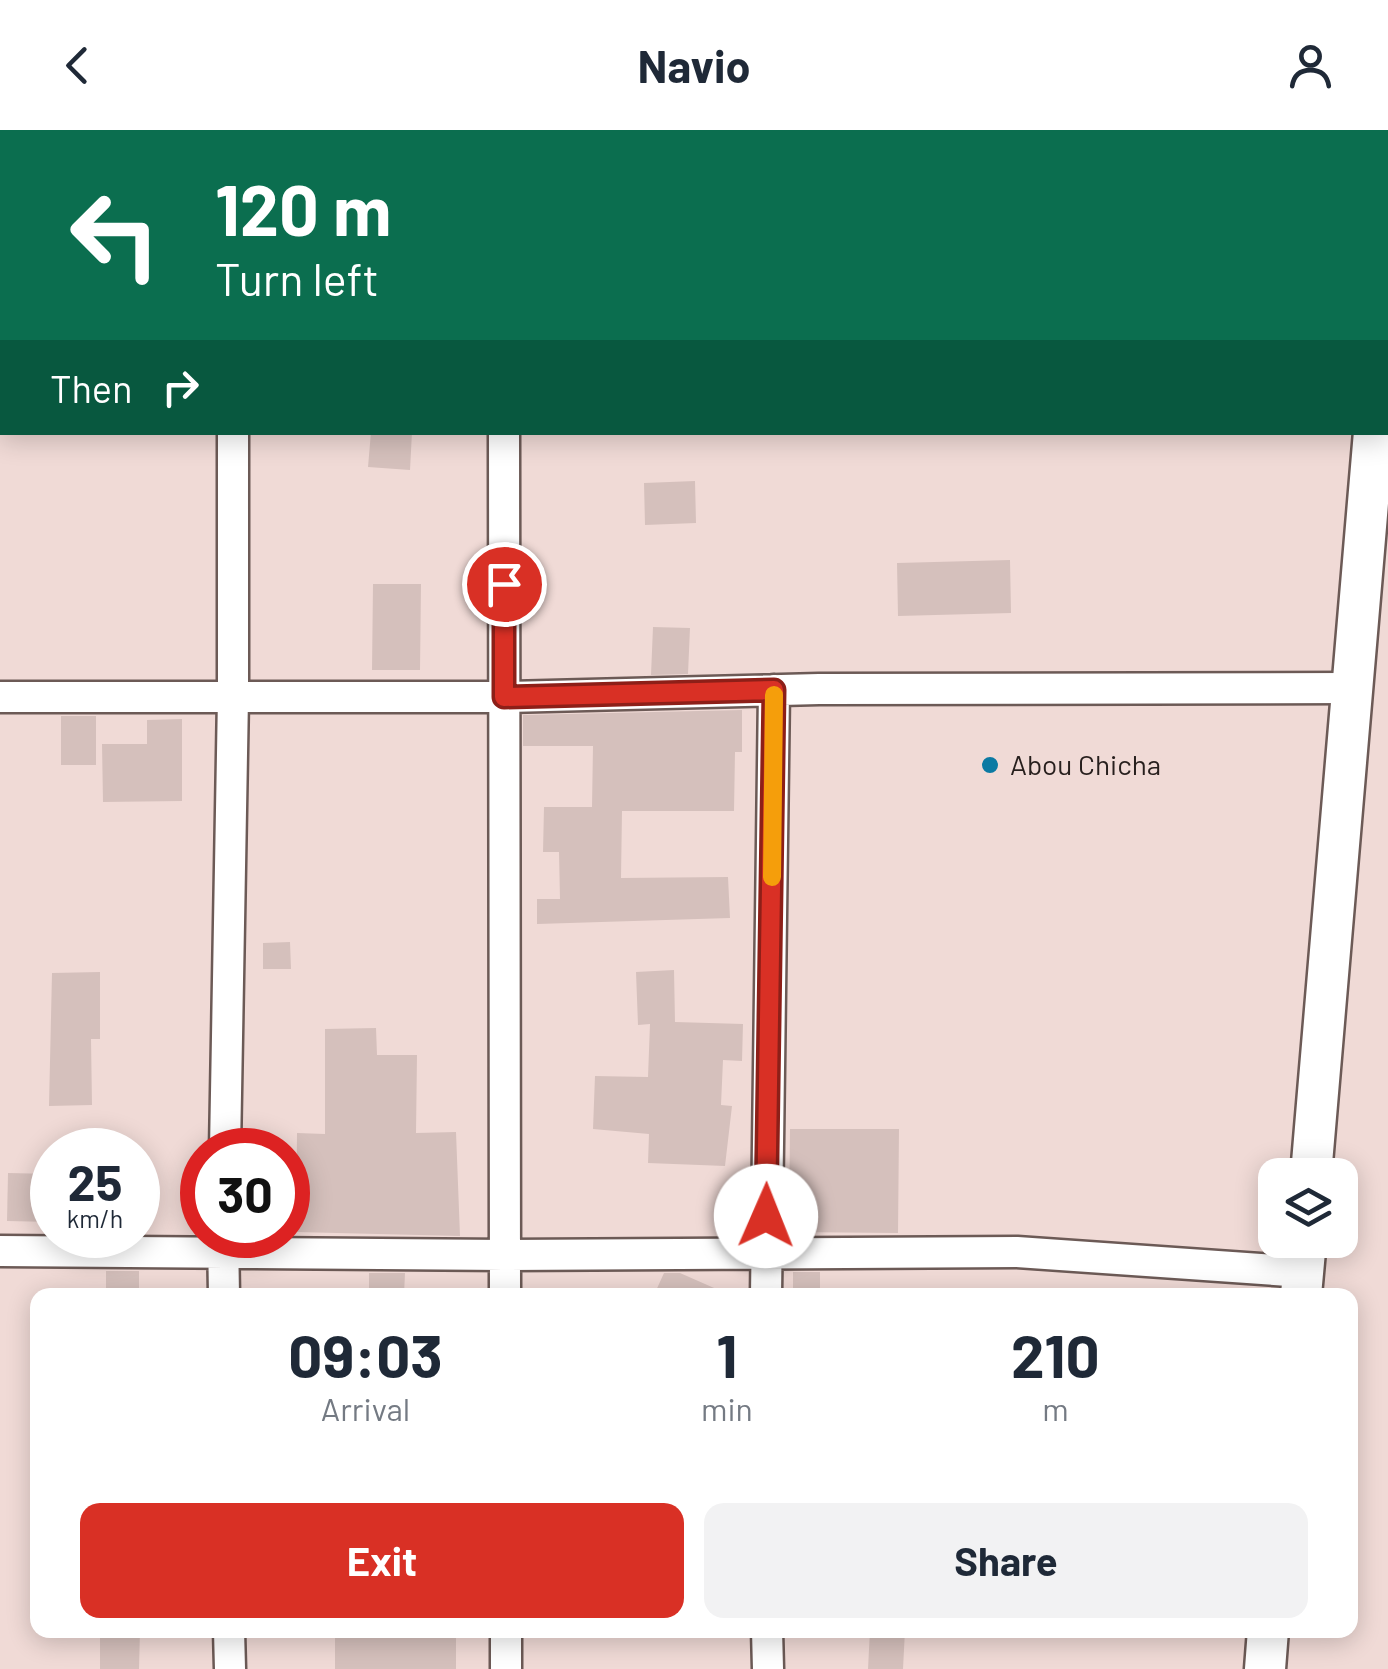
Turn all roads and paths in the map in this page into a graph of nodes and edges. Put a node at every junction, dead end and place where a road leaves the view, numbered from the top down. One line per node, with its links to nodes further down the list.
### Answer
1 (233, 435): 8 (street)
2 (504, 435): 7 (street)
3 (1374, 435): 4 (main road)
4 (1352, 688): 5 (street); 10 (main road)
5 (774, 690): 7 (street); 14 (street)
6 (0, 697): 8 (street)
7 (504, 697): 8 (street); 15 (street)
8 (233, 698): 9 (street)
9 (225, 1128)
10 (1312, 1158)
11 (180, 1245): 13 (street)
12 (310, 1248): 15 (street)
13 (0, 1251)
14 (766, 1254): 15 (street); 17 (street); 20 (street)
15 (505, 1256): 19 (street)
16 (223, 1258): 18 (street)
17 (1303, 1269)
18 (224, 1288)
19 (505, 1288)
20 (766, 1288)
21 (230, 1638): 25 (street)
22 (506, 1638): 26 (street)
23 (768, 1638): 27 (street)
24 (1267, 1638): 28 (main road)
25 (230, 1669)
26 (506, 1669)
27 (768, 1669)
28 (1265, 1669)

